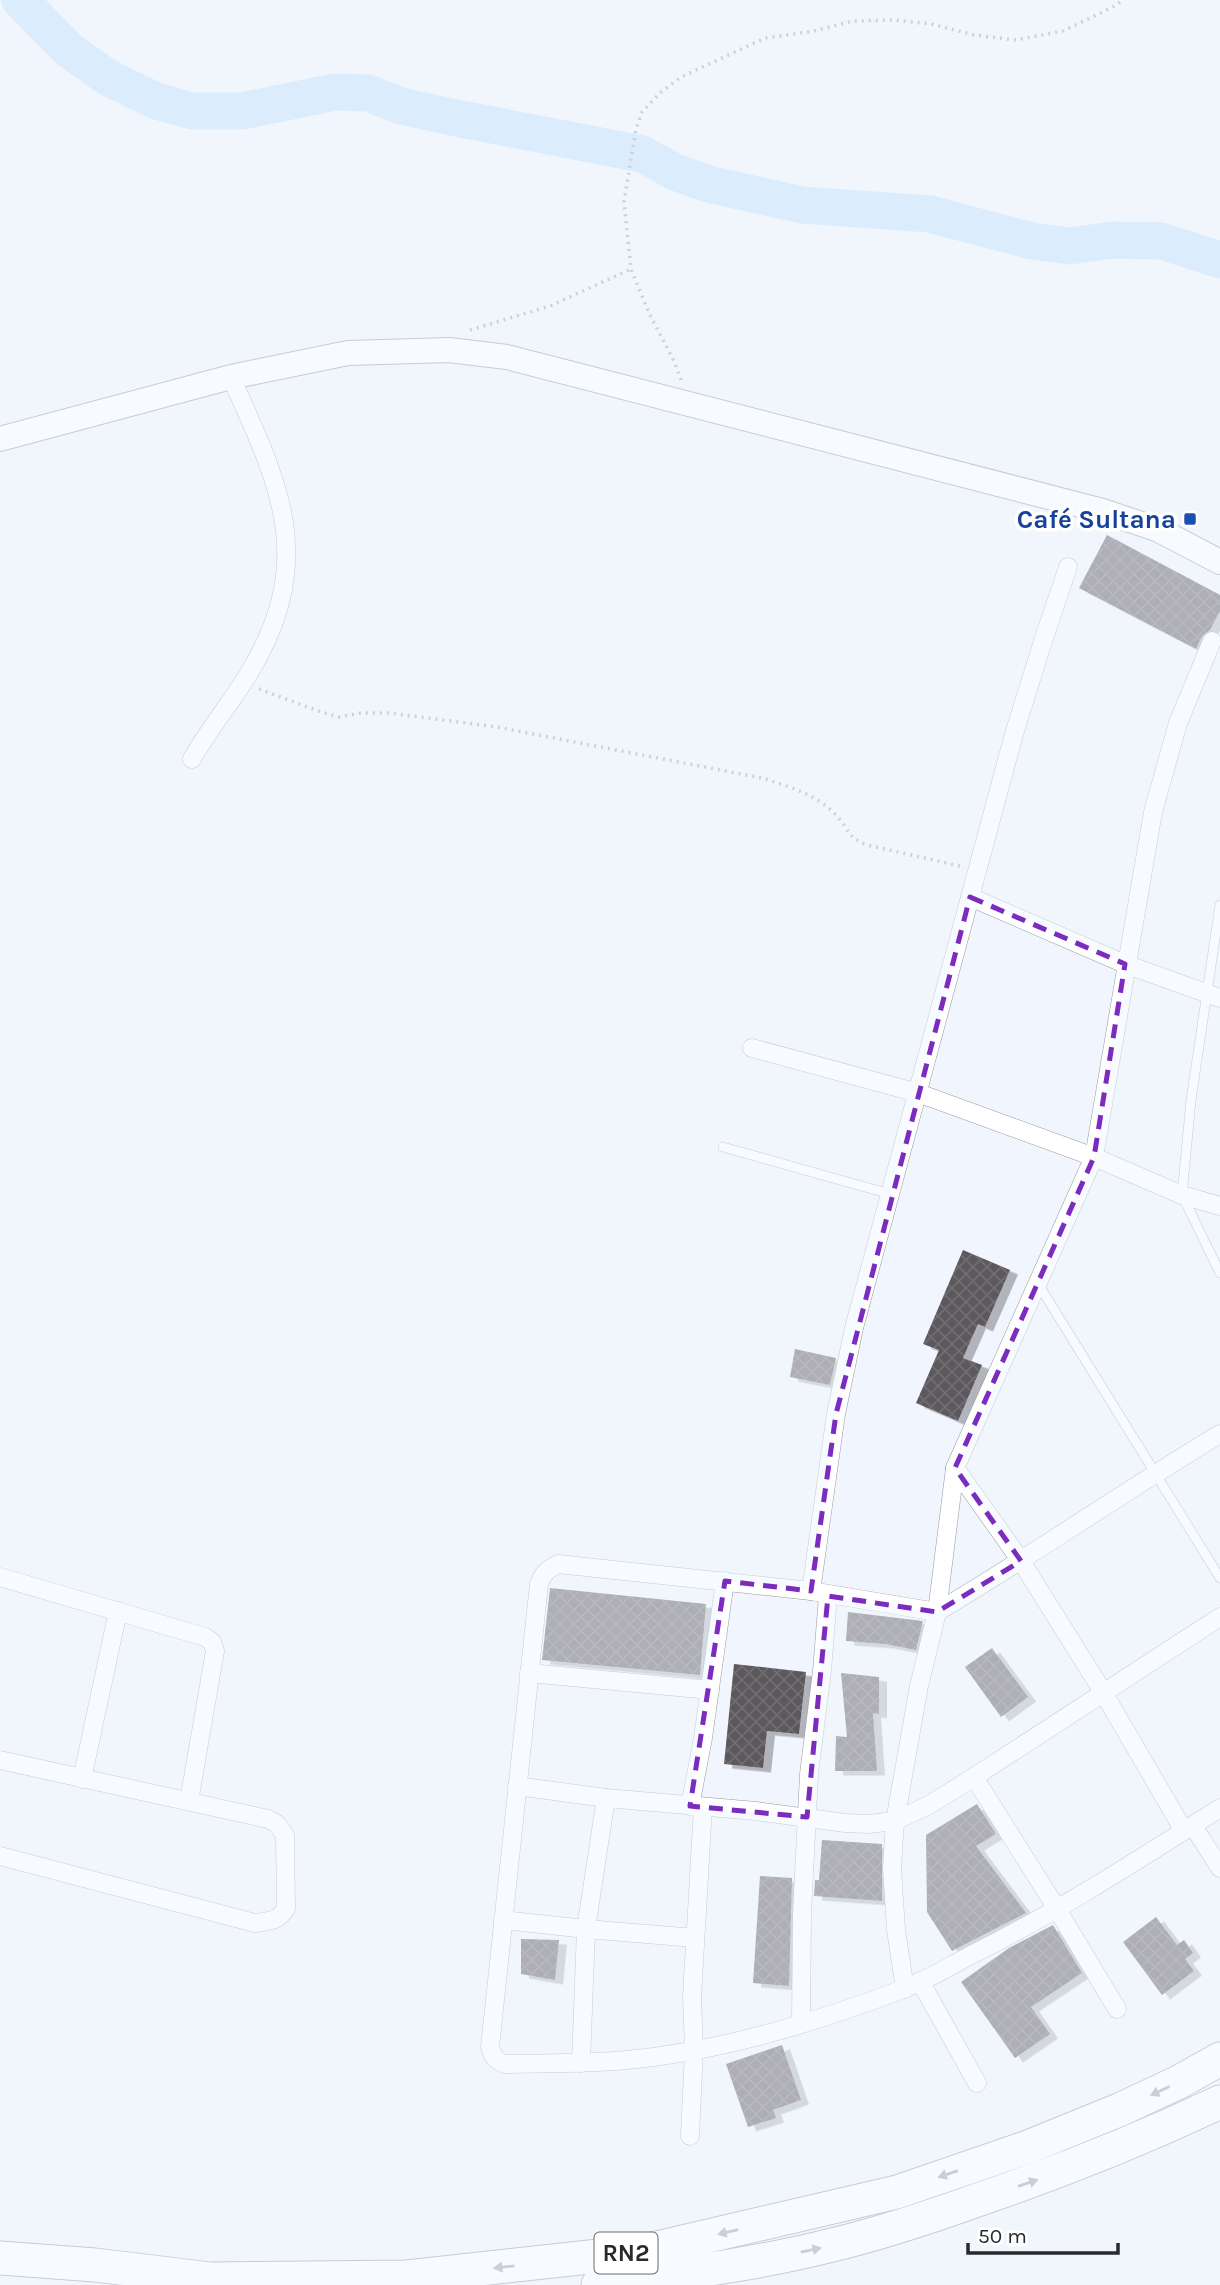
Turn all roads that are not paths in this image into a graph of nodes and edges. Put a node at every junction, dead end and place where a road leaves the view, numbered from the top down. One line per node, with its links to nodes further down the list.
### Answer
1 (231, 377): 2 (street); 3 (street); 6 (street)
2 (0, 439)
3 (1220, 562)
4 (1068, 567): 7 (street)
5 (1212, 641): 9 (street)
6 (192, 759)
7 (970, 897): 9 (street); 12 (street)
8 (1220, 905): 10 (lane)
9 (1125, 964): 10 (street); 14 (street)
10 (1214, 996): 16 (lane)
11 (752, 1048): 12 (street)
12 (918, 1093): 14 (street); 15 (street)
13 (723, 1147): 15 (lane)
14 (1094, 1157): 16 (street); 19 (street)
15 (890, 1194): 27 (street)
16 (1182, 1195): 17 (street); 18 (lane)
17 (1220, 1206)
18 (1220, 1273)
19 (1037, 1282): 21 (street); 22 (lane)
20 (1220, 1434): 22 (street)
21 (955, 1468): 23 (street); 30 (street)
22 (1156, 1473): 23 (street); 25 (lane)
23 (1021, 1562): 30 (street); 34 (street)
24 (0, 1577): 29 (street)
25 (1220, 1578)
26 (725, 1581): 27 (street); 32 (street); 33 (street)
27 (811, 1591): 28 (street)
28 (828, 1596): 30 (street); 43 (street)
29 (118, 1611): 37 (street); 40 (street)
30 (937, 1612): 44 (street)
31 (1220, 1617): 34 (street)
32 (529, 1673): 33 (street); 38 (street)
33 (710, 1690): 41 (street)
34 (1103, 1692): 36 (street); 45 (street)
35 (0, 1760): 37 (street)
36 (974, 1777): 44 (street); 48 (street)
37 (82, 1779): 40 (street)
38 (517, 1786): 39 (street); 49 (street)
39 (606, 1798): 41 (street); 50 (street)
40 (189, 1801): 46 (street)
41 (697, 1806): 43 (street); 51 (street)
42 (1220, 1808): 45 (street)
43 (807, 1817): 44 (street); 54 (street)
44 (895, 1821): 52 (street)
45 (1188, 1828): 47 (street); 48 (street)
46 (0, 1856)
47 (1220, 1868)
48 (1057, 1909): 52 (street); 53 (street)
49 (503, 1920): 50 (street); 57 (street)
50 (586, 1930): 51 (street); 57 (street)
51 (695, 1938): 55 (street)
52 (913, 1985): 54 (street); 58 (street)
53 (1117, 2009)
54 (800, 2023): 55 (street)
55 (694, 2050): 57 (street); 60 (street)
56 (1220, 2059): 61 (highway, RN2, one-way to 61)
57 (581, 2063)
58 (977, 2083)
59 (1220, 2102): 62 (highway, RN2, one-way to 59)
60 (690, 2136)
61 (0, 2258)
62 (598, 2285)

